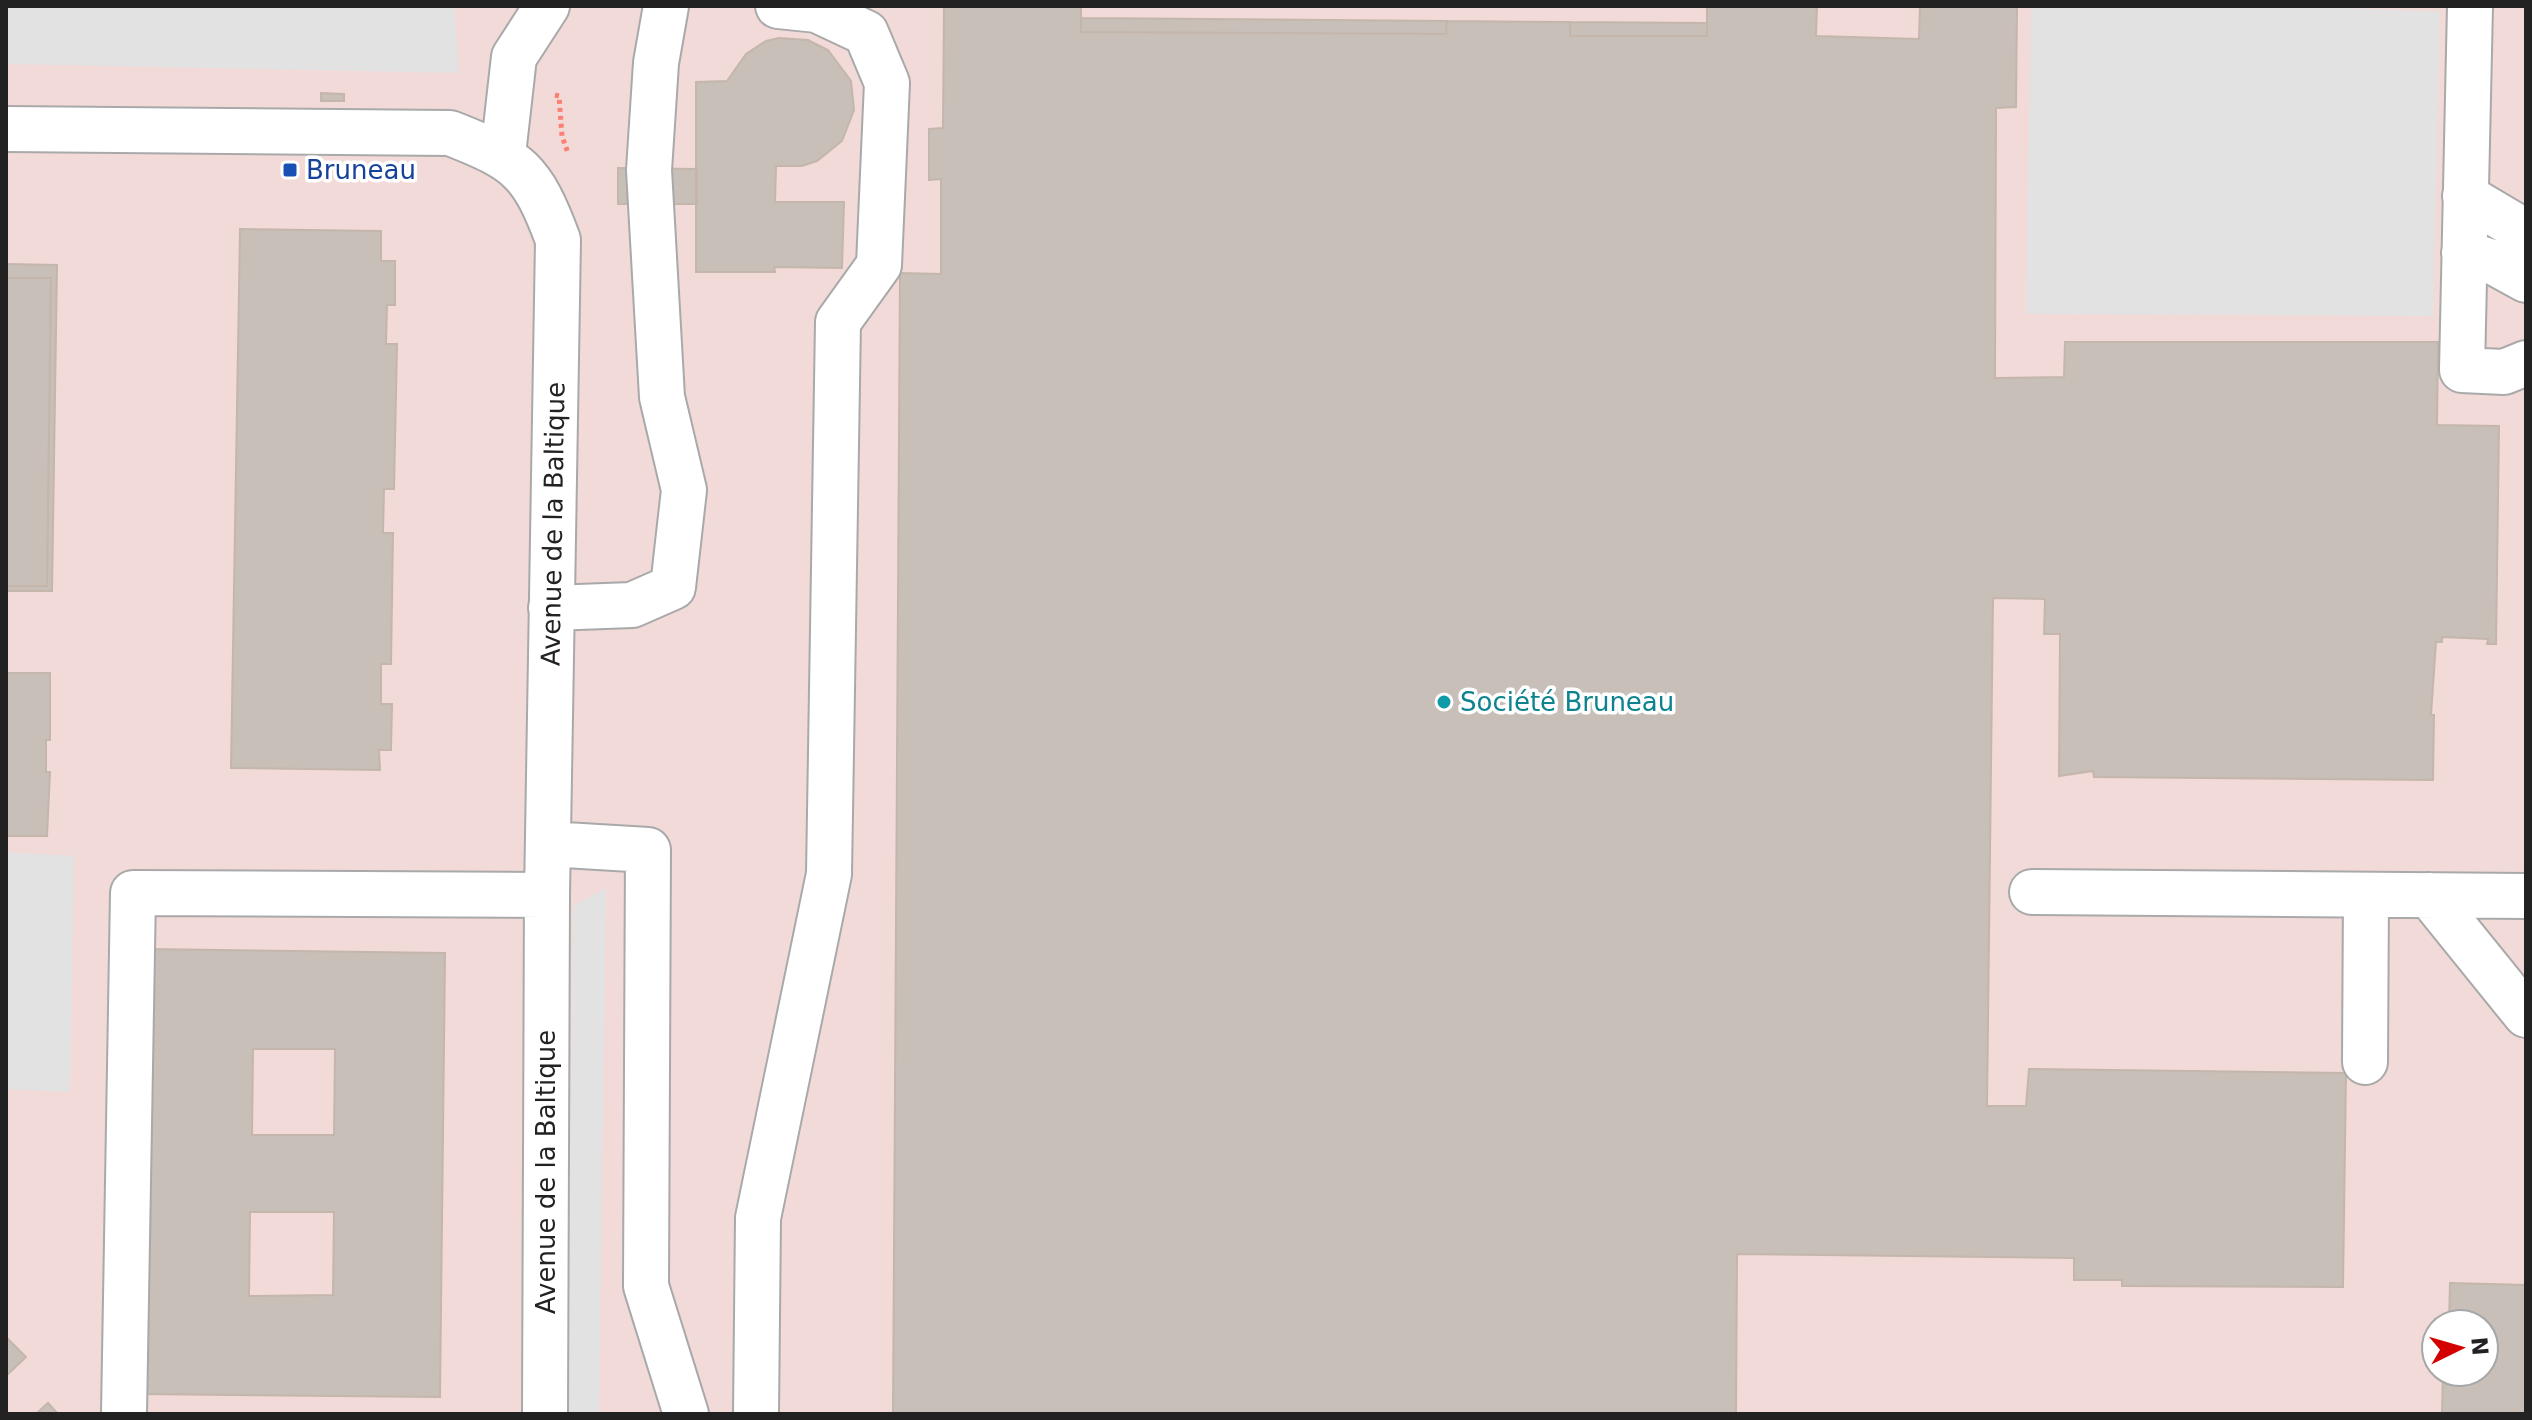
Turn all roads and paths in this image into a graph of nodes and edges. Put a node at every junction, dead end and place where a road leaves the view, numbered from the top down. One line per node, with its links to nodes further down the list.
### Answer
1 (547, 6): 8 (street)
2 (666, 6): 6 (street)
3 (683, 6): 6 (street)
4 (778, 6): 26 (street)
5 (2470, 6): 9 (street)
6 (656, 63): 14 (street)
7 (6, 129): 8 (street, Avenue de la Baltique)
8 (503, 154): 14 (street, Avenue de la Baltique)
9 (2465, 196): 10 (street); 11 (street)
10 (2526, 232)
11 (2464, 253): 12 (street); 13 (street)
12 (2526, 280)
13 (2526, 363)
14 (551, 608): 15 (street, Avenue de la Baltique)
15 (548, 844): 17 (street, Avenue de la Baltique); 25 (street)
16 (2032, 892): 18 (street)
17 (547, 895): 23 (street); 24 (street, Avenue de la Baltique)
18 (2366, 895): 19 (street); 22 (street)
19 (2429, 895): 20 (street); 21 (street)
20 (2526, 896)
21 (2526, 1015)
22 (2365, 1062)
23 (124, 1414)
24 (545, 1414)
25 (686, 1414)
26 (756, 1414)

